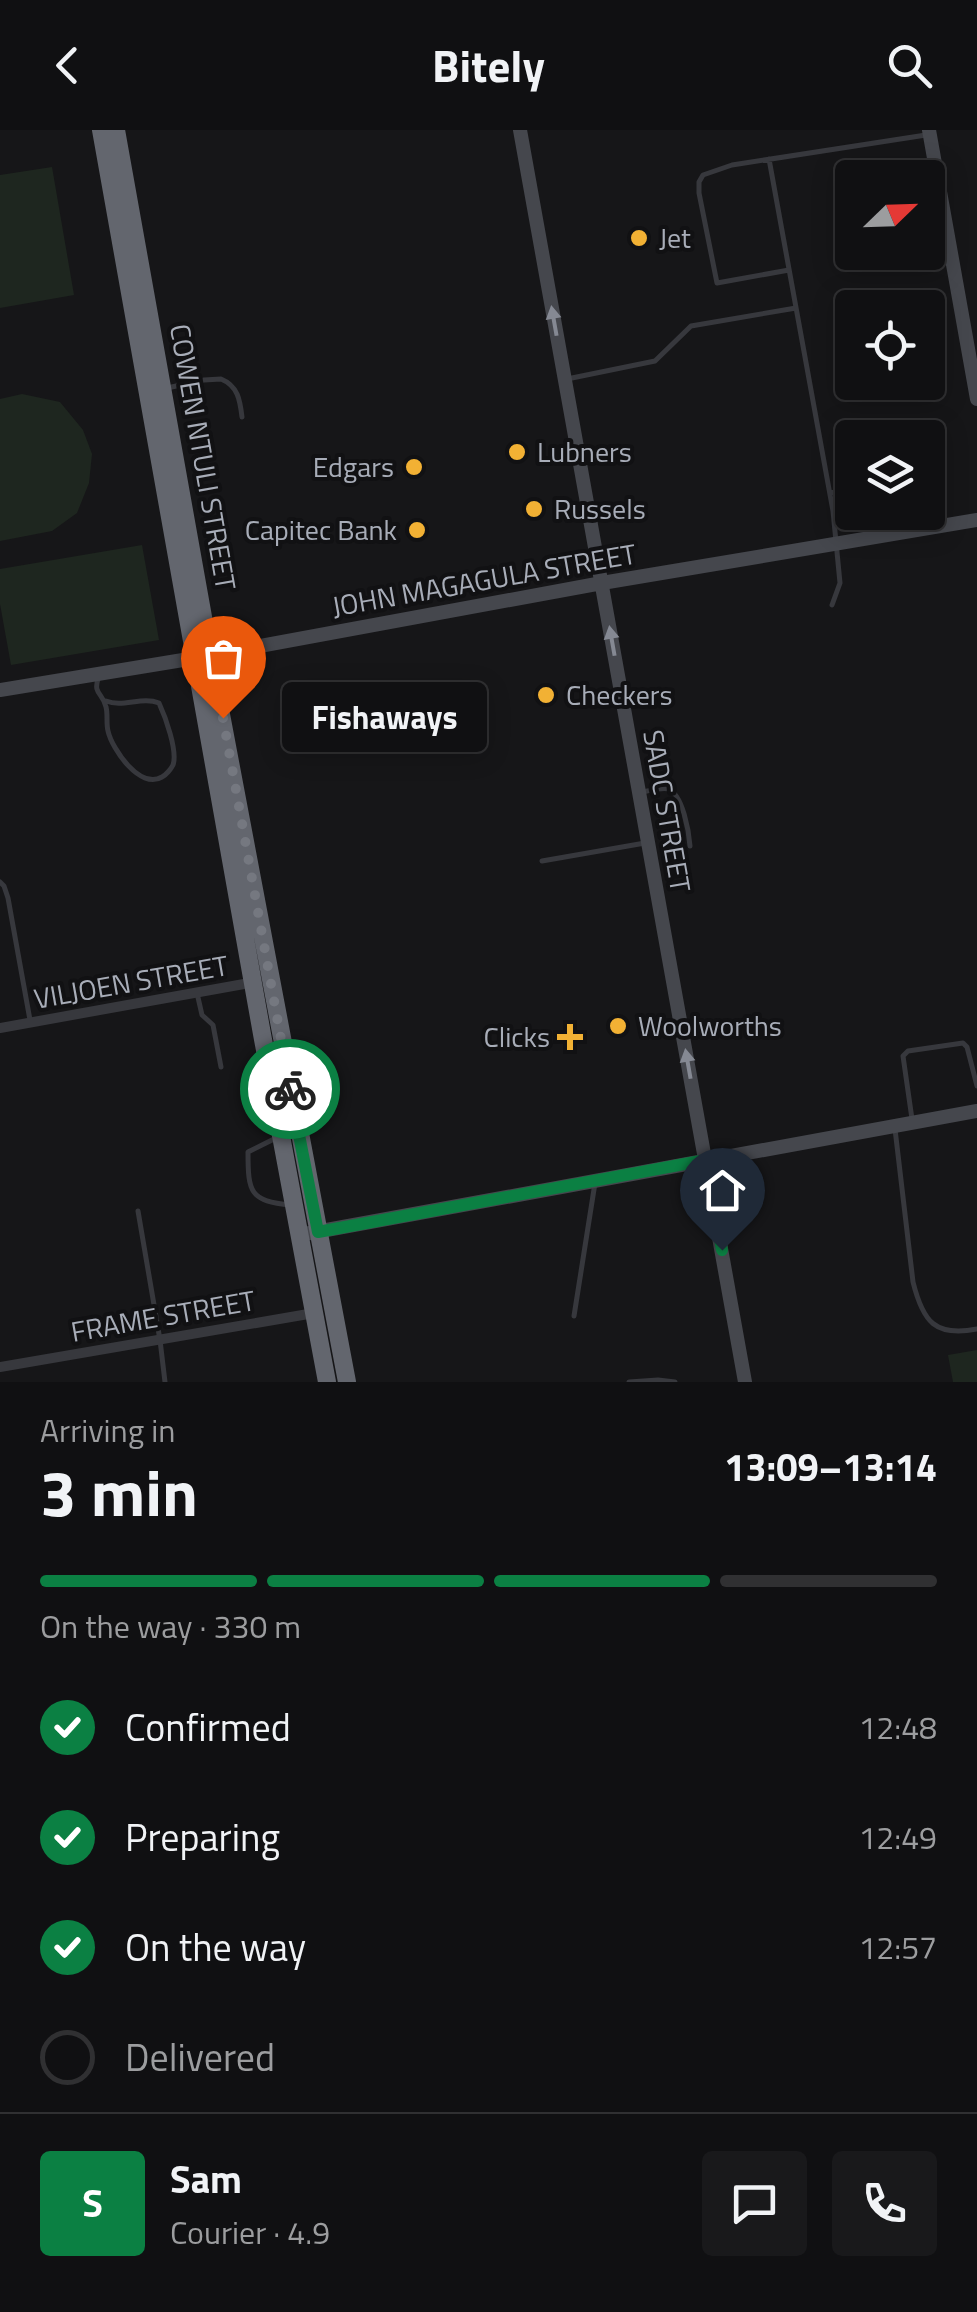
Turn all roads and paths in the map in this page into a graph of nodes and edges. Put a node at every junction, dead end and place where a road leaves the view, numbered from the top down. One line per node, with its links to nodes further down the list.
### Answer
1 (102, 130): 19 (highway, COWEN NTULI STREET)
2 (116, 130): 10 (highway, COWEN NTULI STREET)
3 (520, 130): 9 (main road, SADC STREET, one-way to 3)
4 (929, 132): 5 (lane); 8 (main road)
5 (769, 159): 6 (lane); 6 (lane)
6 (789, 270): 7 (lane)
7 (796, 308): 9 (lane); 14 (lane)
8 (972, 342): 11 (main road)
9 (564, 379): 17 (main road, SADC STREET)
10 (164, 389): 12 (lane); 19 (highway, COWEN NTULI STREET)
11 (977, 400)
12 (242, 417)
13 (835, 492): 14 (lane)
14 (830, 493): 16 (lane)
15 (977, 520): 16 (main road, JOHN MAGAGULA STREET)
16 (837, 542): 17 (main road, JOHN MAGAGULA STREET); 18 (lane)
17 (602, 583): 19 (main road, JOHN MAGAGULA STREET); 23 (main road, SADC STREET, one-way to 17)
18 (832, 605)
19 (202, 657): 20 (main road, JOHN MAGAGULA STREET); 28 (highway, COWEN NTULI STREET)
20 (103, 673): 21 (main road, JOHN MAGAGULA STREET); 22 (lane)
21 (0, 690)
22 (106, 701): 22 (lane)
23 (639, 793): 24 (main road, SADC STREET); 25 (lane)
24 (648, 842): 26 (lane); 38 (main road, SADC STREET, one-way to 24)
25 (690, 846)
26 (542, 861)
27 (0, 882): 30 (lane)
28 (262, 981): 29 (street, VILJOEN STREET); 37 (highway, COWEN NTULI STREET); 42 (highway, COWEN NTULI STREET)
29 (197, 993): 30 (street, VILJOEN STREET); 32 (lane)
30 (30, 1023): 31 (street, VILJOEN STREET)
31 (0, 1028)
32 (222, 1067)
33 (977, 1086): 35 (lane)
34 (977, 1110): 35 (main road)
35 (912, 1122): 36 (main road)
36 (894, 1126): 38 (main road); 45 (lane)
37 (281, 1136): 40 (highway, COWEN NTULI STREET); 40 (lane)
38 (706, 1160): 39 (main road); 53 (main road, SADC STREET)
39 (596, 1180): 42 (main road); 44 (lane)
40 (294, 1205): 42 (highway, COWEN NTULI STREET)
41 (138, 1210): 46 (lane)
42 (309, 1233): 43 (highway, COWEN NTULI STREET)
43 (324, 1312): 46 (street, FRAME STREET); 49 (highway, COWEN NTULI STREET); 50 (highway, COWEN NTULI STREET)
44 (574, 1316)
45 (977, 1328)
46 (160, 1340): 47 (street, FRAME STREET); 48 (lane)
47 (0, 1367)
48 (164, 1382)
49 (327, 1382)
50 (348, 1382)
51 (629, 1382): 52 (lane)
52 (674, 1382)
53 (745, 1382)

